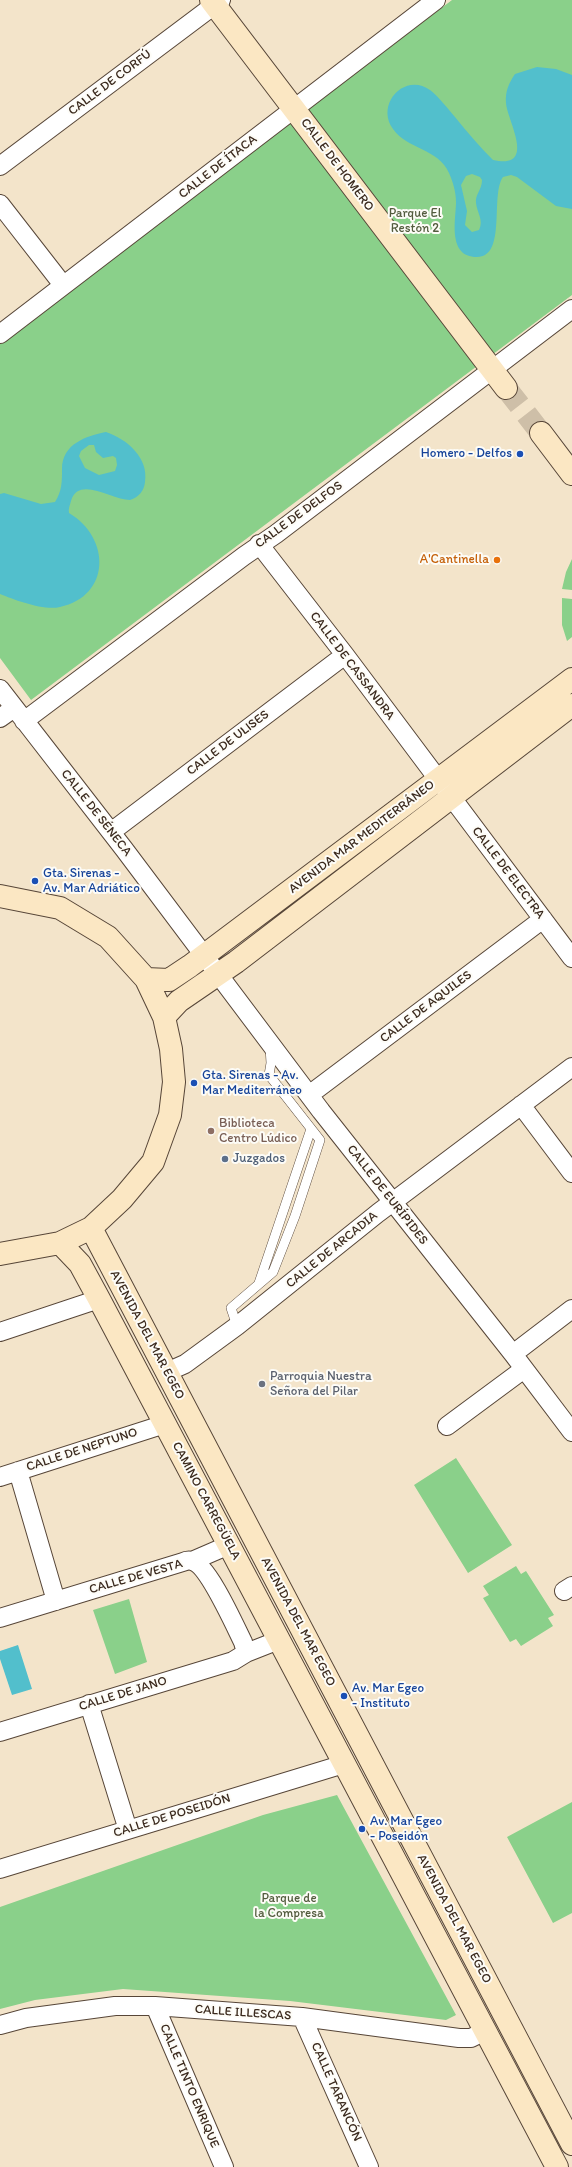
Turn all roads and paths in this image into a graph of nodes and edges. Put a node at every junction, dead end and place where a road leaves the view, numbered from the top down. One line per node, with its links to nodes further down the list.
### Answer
1 (436, 0): 3 (street, CALLE DE ÍTACA)
2 (216, 2): 3 (street, CALLE DE HOMERO); 4 (street, CALLE DE CORFÚ)
3 (294, 108): 6 (street, CALLE DE ÍTACA); 9 (street, CALLE DE HOMERO)
4 (0, 166)
5 (0, 204): 6 (street)
6 (64, 286): 8 (street, CALLE DE ÍTACA)
7 (572, 309): 9 (street, CALLE DE DELFOS)
8 (0, 334)
9 (492, 369): 10 (street, CALLE DE HOMERO); 13 (street, CALLE DE DELFOS)
10 (506, 388)
11 (541, 433): 12 (street)
12 (572, 474)
13 (259, 544): 14 (street, CALLE DE CASSANDRA); 18 (street, CALLE DE DELFOS)
14 (345, 655): 19 (street, CALLE DE CASSANDRA); 20 (street, CALLE DE ULISES)
15 (572, 679): 19 (street, AVENIDA MAR MEDITERRÁNEO)
16 (0, 689): 18 (street, CALLE DE SÉNECA)
17 (572, 705): 19 (street, AVENIDA MAR MEDITERRÁNEO)
18 (13, 716): 20 (street, CALLE DE SÉNECA)
19 (445, 789): 22 (street, CALLE DE ELECTRA); 23 (street, AVENIDA MAR MEDITERRÁNEO); 25 (street, AVENIDA MAR MEDITERRÁNEO)
20 (111, 832): 23 (street, CALLE DE SÉNECA)
21 (0, 896): 26 (street)
22 (543, 919): 24 (street, CALLE DE ELECTRA); 30 (street, CALLE DE AQUILES)
23 (204, 956): 25 (street, CALLE DE EURÍPIDES); 26 (street, AVENIDA MAR MEDITERRÁNEO)
24 (572, 958)
25 (219, 975): 27 (street, AVENIDA MAR MEDITERRÁNEO); 28 (street, CALLE DE EURÍPIDES)
26 (146, 979): 27 (street)
27 (164, 1017): 34 (street)
28 (269, 1042): 30 (street, CALLE DE EURÍPIDES); 39 (lane)
29 (572, 1067): 31 (street, CALLE DE ARCADIA)
30 (309, 1095): 33 (street, CALLE DE EURÍPIDES)
31 (521, 1105): 32 (street); 33 (street, CALLE DE ARCADIA)
32 (572, 1173)
33 (393, 1202): 39 (street, CALLE DE ARCADIA); 41 (street, CALLE DE EURÍPIDES)
34 (91, 1228): 35 (street); 43 (street, AVENIDA DEL MAR EGEO)
35 (60, 1244): 36 (street); 37 (street, CAMINO CARREGÜELA)
36 (0, 1254)
37 (99, 1299): 40 (street); 44 (street, CAMINO CARREGÜELA)
38 (572, 1309): 41 (street)
39 (237, 1326): 43 (street, CALLE DE ARCADIA)
40 (0, 1332)
41 (513, 1354): 42 (street, CALLE DE EURÍPIDES)
42 (524, 1369): 45 (street); 46 (street, CALLE DE EURÍPIDES)
43 (167, 1372): 64 (street, AVENIDA DEL MAR EGEO)
44 (165, 1424): 47 (street, CALLE DE NEPTUNO); 49 (street, CAMINO CARREGÜELA)
45 (447, 1426)
46 (572, 1432)
47 (18, 1471): 48 (street, CALLE DE NEPTUNO); 51 (street)
48 (0, 1477)
49 (229, 1545): 50 (street); 53 (street, CAMINO CARREGÜELA)
50 (192, 1561): 51 (street, CALLE DE VESTA); 54 (street, CALLE DE VESTA)
51 (56, 1601): 52 (street, CALLE DE VESTA)
52 (0, 1618)
53 (279, 1640): 54 (street, CALLE DE JANO); 57 (street, CAMINO CARREGÜELA)
54 (246, 1653): 55 (street, CALLE DE JANO)
55 (89, 1704): 56 (street, CALLE DE JANO); 58 (street)
56 (0, 1732)
57 (344, 1764): 58 (street, CALLE DE POSEIDÓN); 63 (street, AVENIDA DEL MAR EGEO)
58 (128, 1830): 59 (street, CALLE DE POSEIDÓN)
59 (0, 1869)
60 (154, 2006): 61 (street, CALLE ILLESCAS); 62 (street, CALLE ILLESCAS); 65 (street, CALLE TINTO ENRIQUE)
61 (302, 2017): 63 (street, CALLE ILLESCAS); 66 (street, CALLE TARANCÓN)
62 (0, 2025)
63 (485, 2031): 67 (street, AVENIDA DEL MAR EGEO)
64 (572, 2144)
65 (224, 2167)
66 (369, 2167)
67 (557, 2167)

